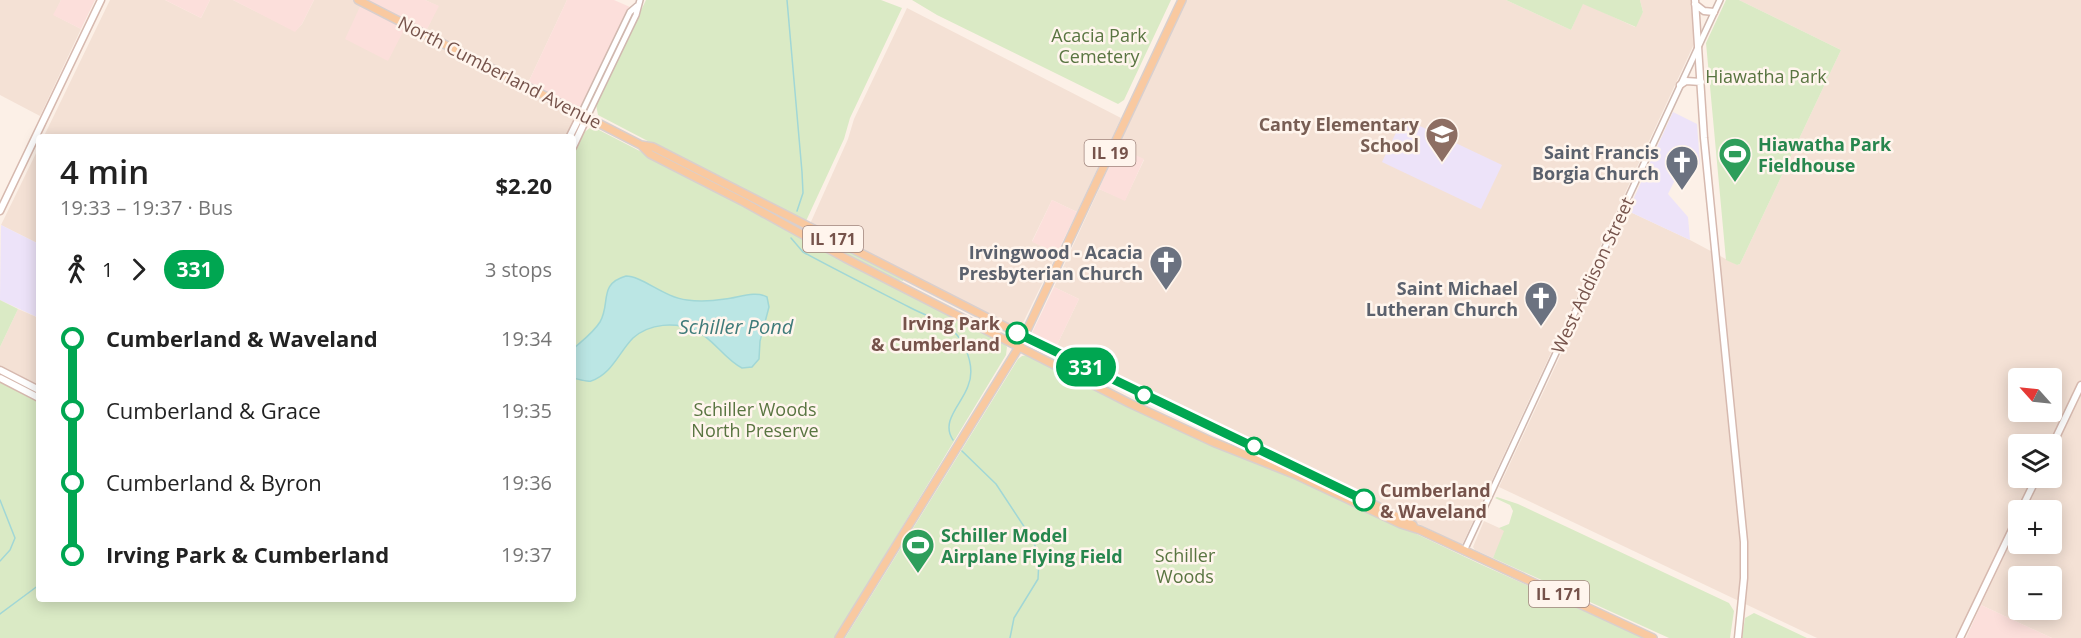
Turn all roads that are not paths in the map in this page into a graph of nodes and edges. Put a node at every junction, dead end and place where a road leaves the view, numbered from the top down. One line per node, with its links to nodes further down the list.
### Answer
1 (101, 0): 12 (main road)
2 (358, 0): 11 (main road, North Cumberland Avenue / IL 171)
3 (1182, 0): 18 (main road, IL 19)
4 (1720, 0): 7 (street, West Addison Street)
5 (1695, 2): 7 (main road); 8 (main road)
6 (639, 3): 11 (street)
7 (1714, 12): 8 (street, West Addison Street)
8 (1699, 43): 9 (main road); 10 (street, West Addison Street)
9 (1701, 82): 10 (main road); 31 (main road)
10 (1680, 85): 28 (street, West Addison Street)
11 (584, 116): 13 (main road); 15 (main road); 16 (main road, North Cumberland Avenue / IL 171)
12 (37, 134)
13 (571, 134)
14 (36, 136): 17 (main road)
15 (576, 139)
16 (641, 145): 18 (main road, North Cumberland Avenue / IL 171); 19 (main road, North Cumberland Avenue / IL 171)
17 (0, 211)
18 (1024, 336): 19 (main road, IL 19); 26 (main road, North Cumberland Avenue / IL 171)
19 (1018, 347): 26 (main road, North Cumberland Avenue / IL 171); 29 (main road, IL 19)
20 (0, 370): 23 (main road)
21 (0, 378): 24 (main road)
22 (2081, 385): 25 (main road)
23 (36, 388)
24 (36, 396)
25 (2058, 434)
26 (1420, 530): 28 (main road, North Cumberland Avenue / IL 171)
27 (2008, 537): 32 (main road)
28 (1464, 551): 30 (main road, North Cumberland Avenue / IL 171)
29 (839, 638)
30 (1653, 638)
31 (1738, 638)
32 (1960, 638)

